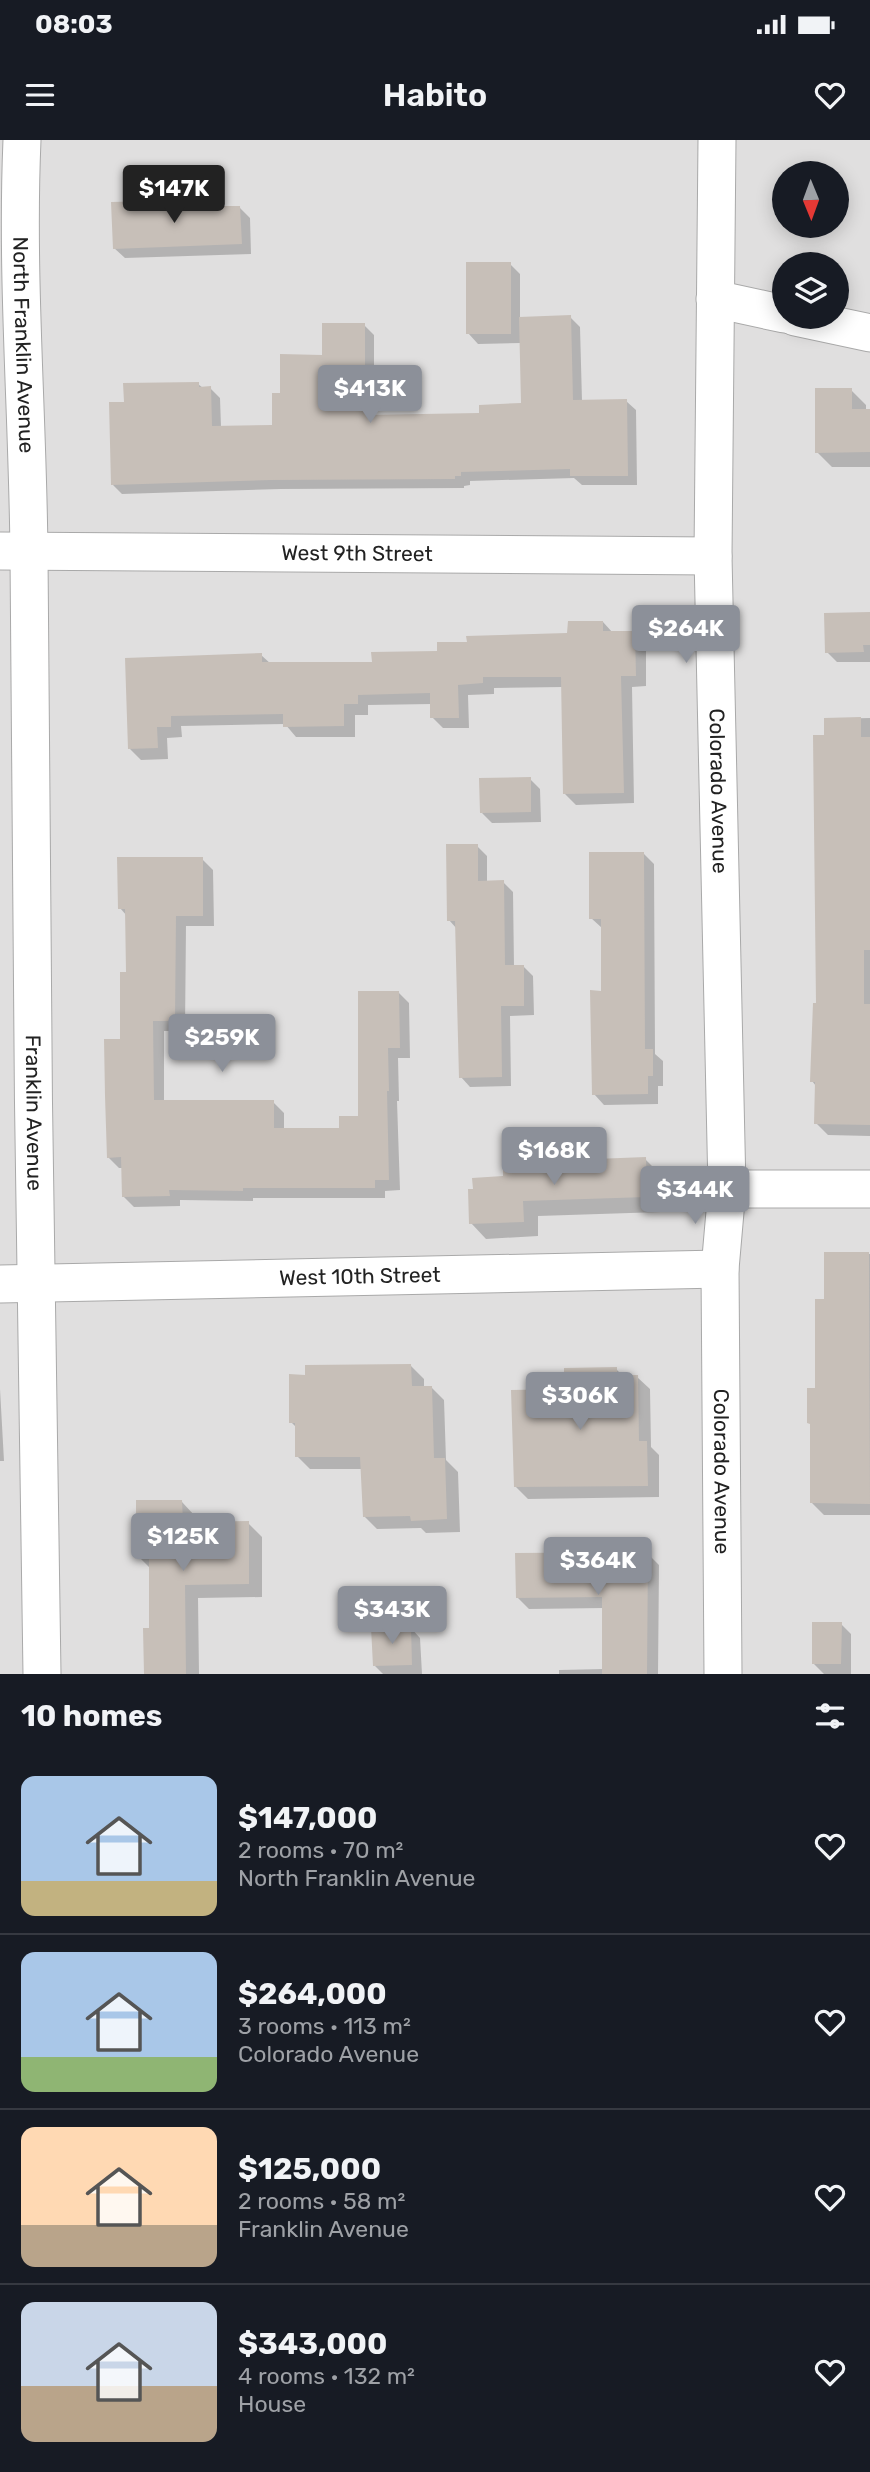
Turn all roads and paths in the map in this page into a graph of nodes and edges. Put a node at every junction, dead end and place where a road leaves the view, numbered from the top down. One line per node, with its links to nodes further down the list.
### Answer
1 (22, 140): 7 (street, North Franklin Avenue)
2 (717, 140): 3 (street, Colorado Avenue)
3 (715, 299): 4 (street); 8 (street, Colorado Avenue)
4 (772, 311)
5 (849, 329): 6 (street)
6 (870, 333)
7 (14, 551): 8 (street, West 9th Street); 12 (street, Franklin Avenue)
8 (713, 556): 9 (street, Colorado Avenue)
9 (727, 1189): 10 (street); 11 (street, Colorado Avenue)
10 (870, 1189)
11 (720, 1269): 12 (street, West 10th Street); 14 (street, Colorado Avenue)
12 (17, 1284): 13 (street, Franklin Avenue)
13 (42, 1674)
14 (723, 1674)

